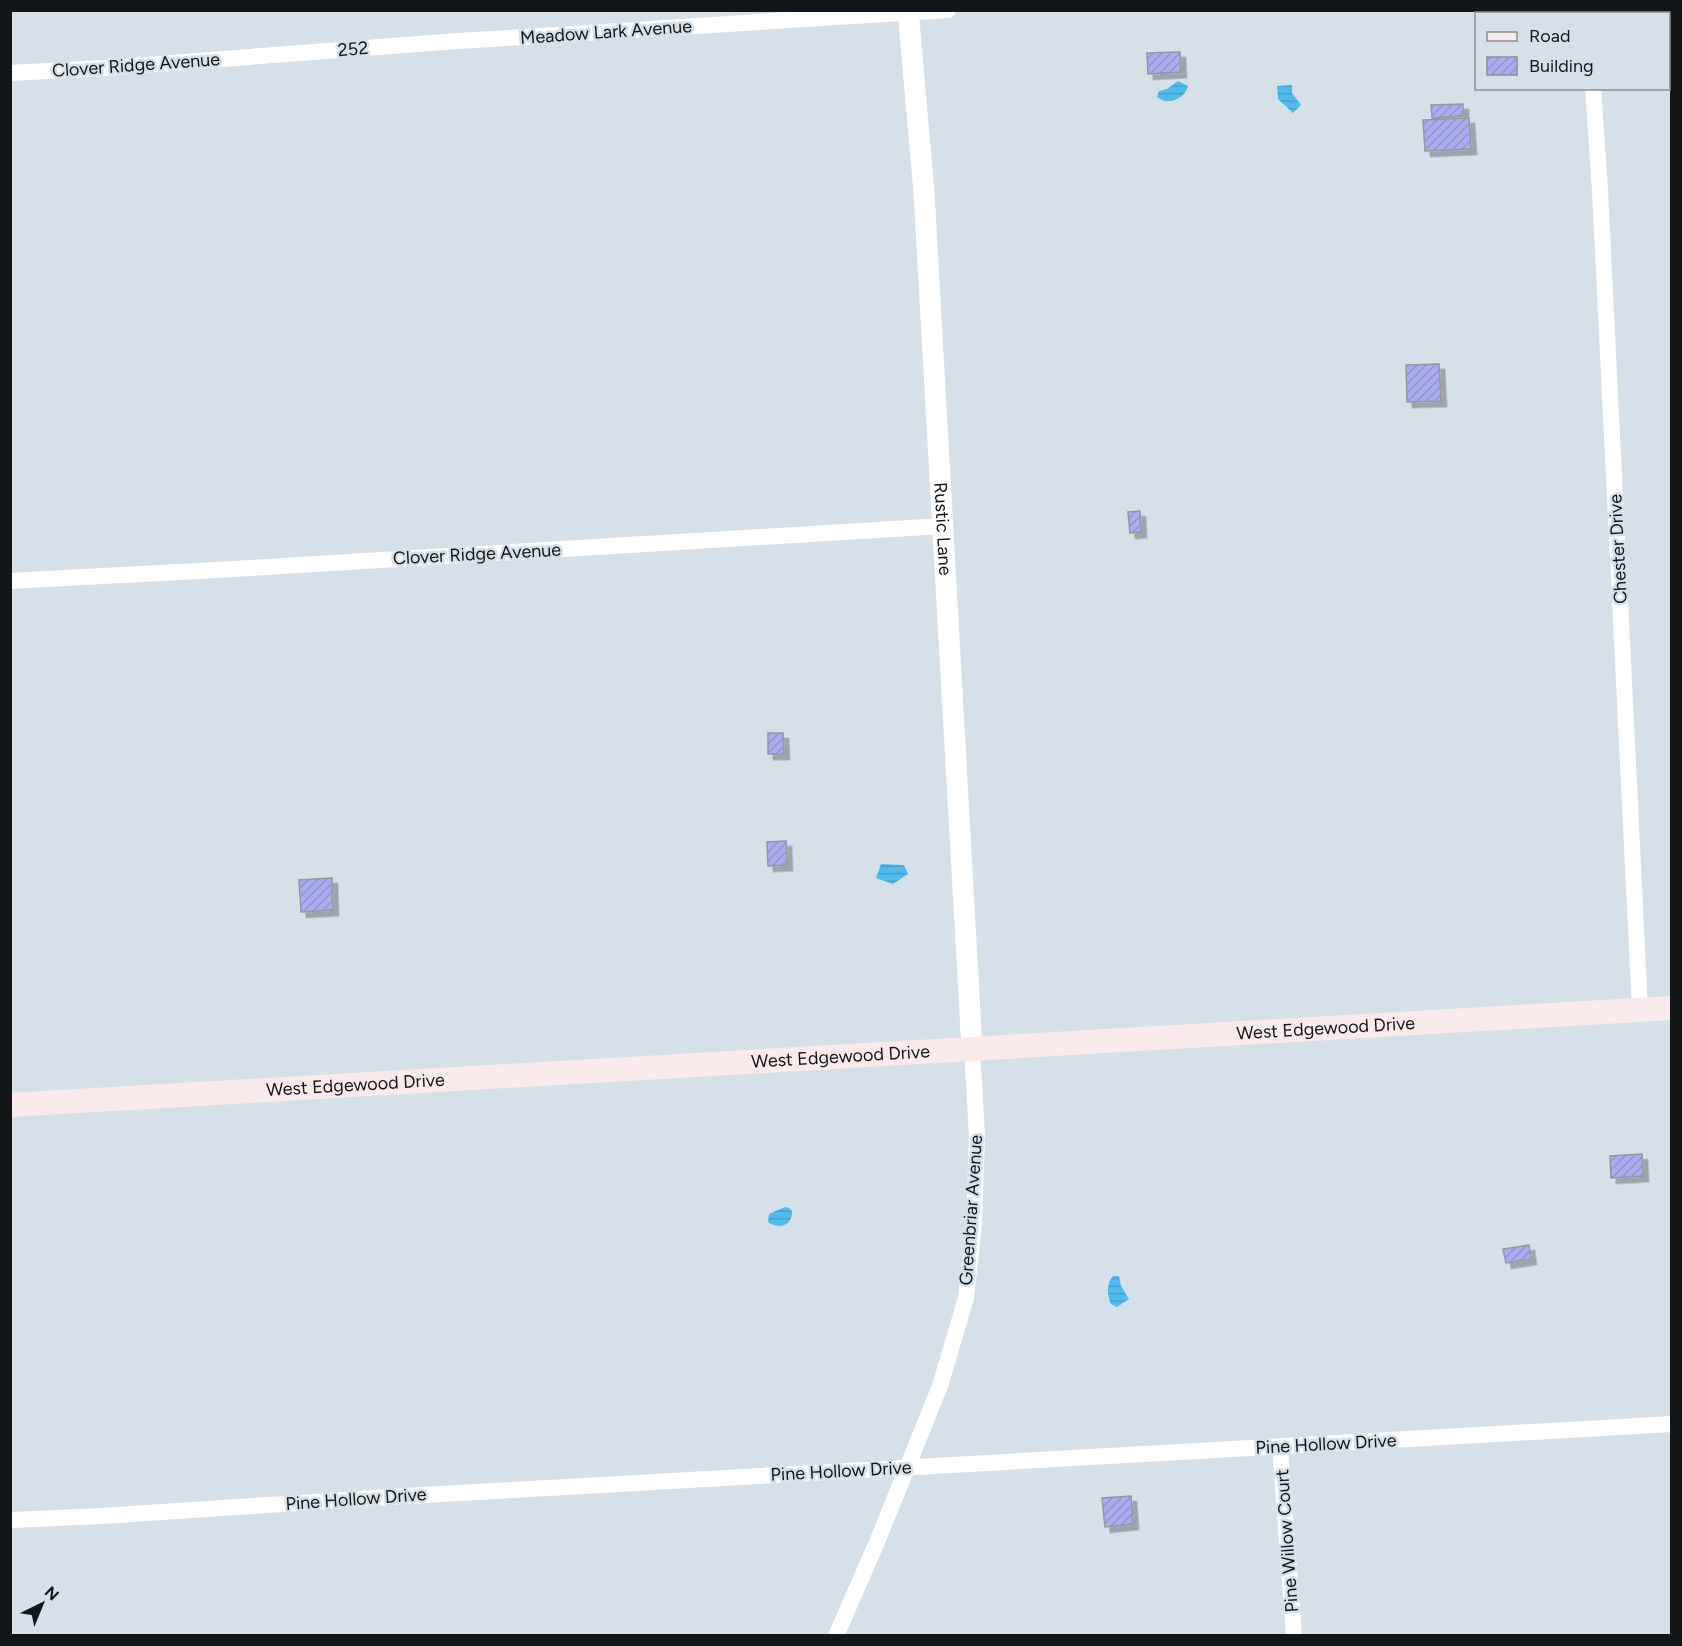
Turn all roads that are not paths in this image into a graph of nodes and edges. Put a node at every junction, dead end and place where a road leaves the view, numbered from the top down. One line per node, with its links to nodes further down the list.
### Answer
1 (948, 10): 2 (street, Meadow Lark Avenue)
2 (908, 12): 3 (street, Meadow Lark Avenue); 7 (street, Rustic Lane)
3 (444, 42): 4 (street, 252)
4 (262, 56): 5 (street, Clover Ridge Avenue)
5 (10, 73)
6 (1593, 90): 10 (street, Chester Drive)
7 (942, 526): 8 (street, Clover Ridge Avenue); 11 (street, Rustic Lane)
8 (10, 580)
9 (1671, 1008): 10 (main road, West Edgewood Drive)
10 (1640, 1010): 11 (main road, West Edgewood Drive)
11 (972, 1049): 12 (main road, West Edgewood Drive); 15 (street, Greenbriar Avenue)
12 (10, 1105)
13 (1671, 1424): 14 (street, Pine Hollow Drive)
14 (1280, 1447): 15 (street, Pine Hollow Drive); 18 (street, Pine Willow Court)
15 (907, 1468): 16 (street, Pine Hollow Drive); 17 (street, Greenbriar Avenue)
16 (10, 1520)
17 (836, 1635)
18 (1294, 1635)

